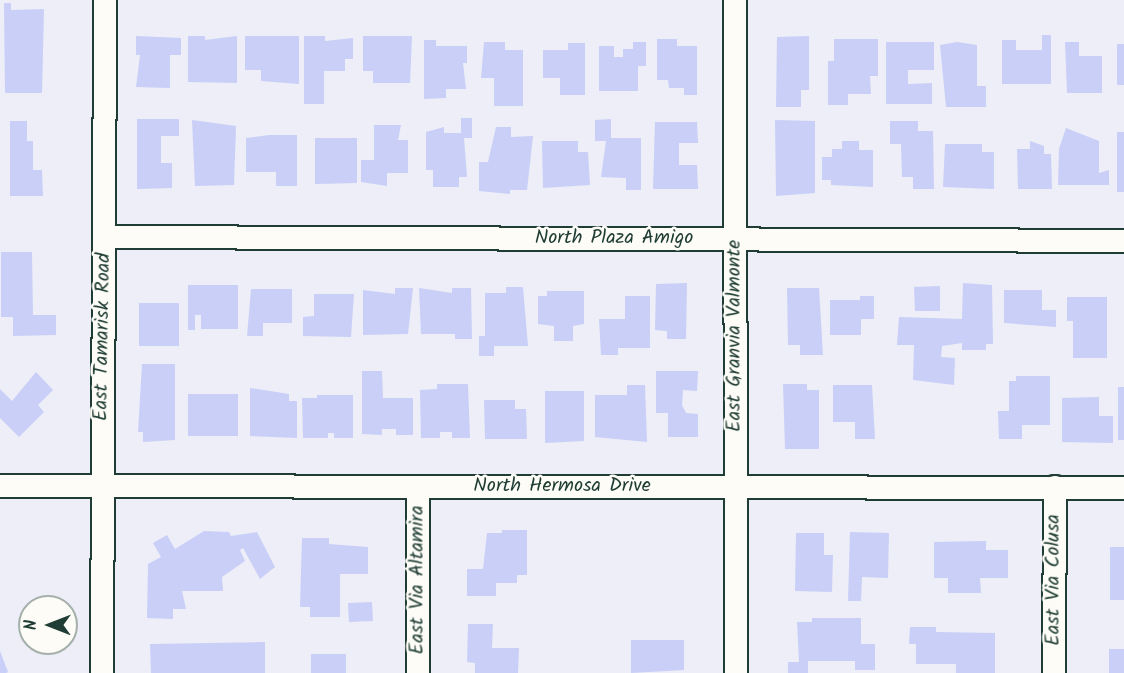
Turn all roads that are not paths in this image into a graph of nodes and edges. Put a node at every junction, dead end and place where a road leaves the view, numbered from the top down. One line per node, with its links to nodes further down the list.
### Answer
1 (105, 0): 3 (street, East Tamarisk Road)
2 (735, 0): 4 (street, East Granvia Valmonte)
3 (105, 237): 4 (street, North Plaza Amigo); 8 (street, East Tamarisk Road)
4 (734, 238): 5 (street, North Plaza Amigo); 6 (street, East Granvia Valmonte)
5 (1124, 241)
6 (736, 485): 9 (street, North Hermosa Drive); 10 (street, North Hermosa Drive); 14 (street, East Granvia Valmonte)
7 (0, 486): 8 (street, North Hermosa Drive)
8 (101, 486): 9 (street, North Hermosa Drive); 12 (street, East Tamarisk Road)
9 (418, 487): 13 (street, East Via Altamira)
10 (1055, 487): 11 (street, North Hermosa Drive); 15 (street, East Via Colusa)
11 (1124, 488)
12 (102, 673)
13 (418, 673)
14 (736, 673)
15 (1054, 673)

